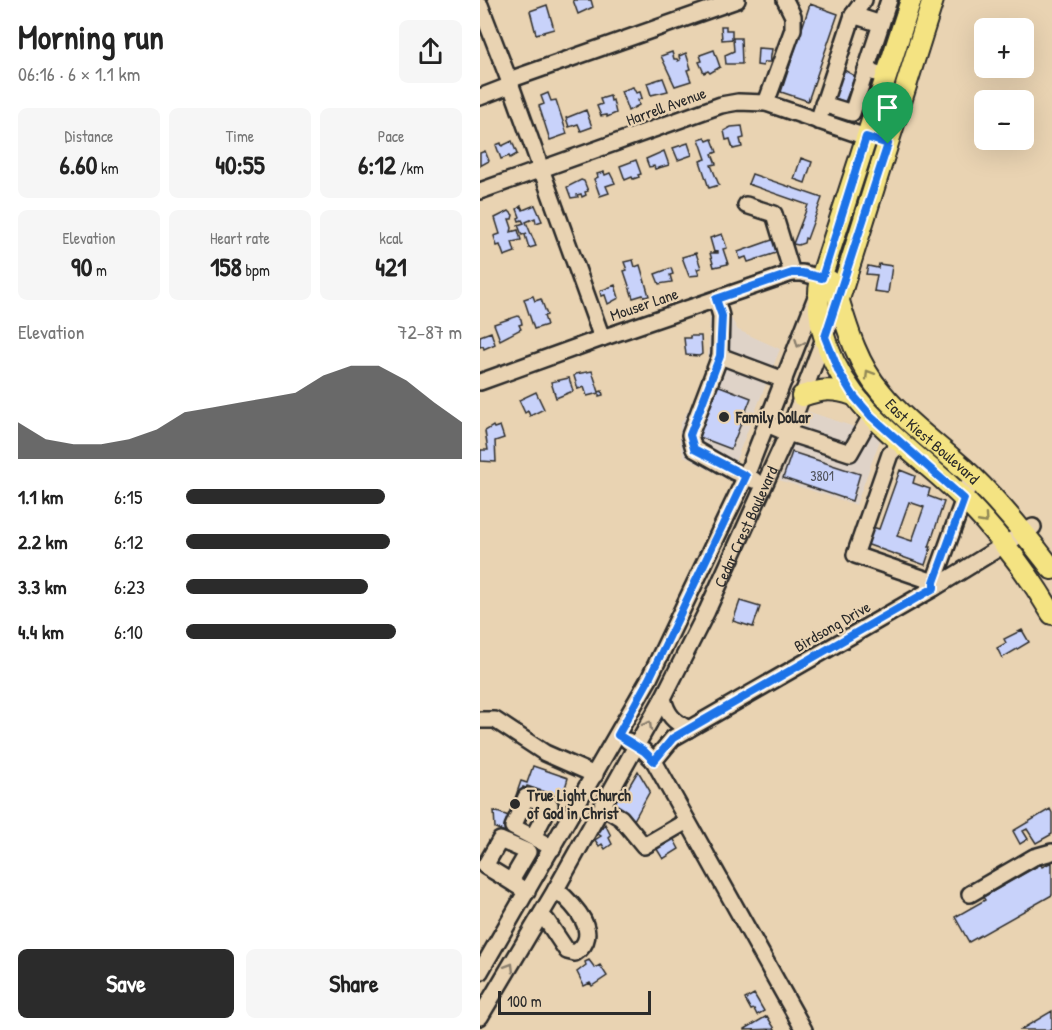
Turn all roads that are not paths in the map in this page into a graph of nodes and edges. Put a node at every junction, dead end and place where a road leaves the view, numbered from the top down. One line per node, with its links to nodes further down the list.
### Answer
1 (484, 0): 8 (street)
2 (737, 0): 13 (street)
3 (785, 0): 15 (street)
4 (864, 0): 9 (street)
5 (889, 0): 10 (street)
6 (911, 0): 7 (street); 12 (main road, Cedar Crest Boulevard)
7 (932, 3): 19 (main road, Cedar Crest Boulevard)
8 (480, 4): 13 (street)
9 (853, 15): 10 (street); 16 (street)
10 (881, 24): 11 (street)
11 (866, 70): 12 (street); 16 (street)
12 (886, 76): 18 (main road, Cedar Crest Boulevard)
13 (510, 83): 14 (street); 20 (street)
14 (480, 97)
15 (766, 104): 17 (street, Harrell Avenue); 20 (street, Harrell Avenue)
16 (823, 104): 17 (street)
17 (818, 121): 18 (street, Harrell Avenue)
18 (866, 137): 19 (main road); 24 (main road, Cedar Crest Boulevard)
19 (888, 144): 26 (main road, Cedar Crest Boulevard)
20 (541, 170): 21 (street, Harrell Avenue); 28 (street)
21 (480, 191)
22 (746, 205): 23 (street)
23 (792, 273): 24 (street, Mouser Lane); 25 (street, Mouser Lane)
24 (820, 286): 26 (main road, East Kiest Boulevard); 27 (main road, East Kiest Boulevard); 30 (street, Cedar Crest Boulevard, one-way to 30)
25 (716, 299): 28 (street, Mouser Lane); 29 (street)
26 (838, 299): 27 (street, Cedar Crest Boulevard); 39 (main road, East Kiest Boulevard, one-way to 26)
27 (825, 337): 32 (main road, East Kiest Boulevard); 33 (street, Cedar Crest Boulevard)
28 (602, 338): 31 (street, Mouser Lane)
29 (720, 356): 30 (street); 38 (street)
30 (784, 380): 35 (street, Cedar Crest Boulevard)
31 (480, 382)
32 (853, 395): 33 (main road); 34 (main road, East Kiest Boulevard)
33 (802, 396): 36 (street, Cedar Crest Boulevard)
34 (871, 416): 36 (street); 37 (main road, East Kiest Boulevard)
35 (767, 424): 36 (street); 38 (street, Cedar Crest Boulevard)
36 (788, 433): 40 (street, Cedar Crest Boulevard)
37 (901, 443): 41 (main road, East Kiest Boulevard); 45 (street)
38 (746, 476): 40 (street); 50 (street, Cedar Crest Boulevard)
39 (972, 476): 41 (street); 42 (main road, East Kiest Boulevard)
40 (765, 484): 47 (street, Cedar Crest Boulevard)
41 (964, 499): 43 (main road, East Kiest Boulevard, one-way to 43); 45 (street)
42 (1029, 530): 43 (street, Birdsong Drive); 44 (main road, East Kiest Boulevard)
43 (1005, 545): 45 (street, Birdsong Drive); 46 (main road, East Kiest Boulevard)
44 (1052, 568)
45 (934, 585): 49 (street, Birdsong Drive)
46 (1052, 614)
47 (663, 698): 49 (street); 51 (street, Cedar Crest Boulevard, one-way to 47)
48 (487, 720): 53 (street)
49 (689, 729): 52 (street, Birdsong Drive)
50 (618, 735): 51 (street); 53 (street, Cedar Crest Boulevard)
51 (636, 746): 52 (street); 54 (street, Cedar Crest Boulevard)
52 (654, 761): 55 (street)
53 (595, 775): 57 (street, Cedar Crest Boulevard)
54 (603, 807): 55 (street); 60 (street, Cedar Crest Boulevard)
55 (687, 821): 68 (street)
56 (533, 837): 57 (street)
57 (553, 848): 61 (street, Cedar Crest Boulevard)
58 (1052, 852): 62 (street)
59 (510, 881): 61 (street)
60 (556, 889): 63 (street, Cedar Crest Boulevard); 63 (street)
61 (527, 892): 64 (street, Cedar Crest Boulevard)
62 (970, 894)
63 (541, 915): 65 (street, Cedar Crest Boulevard, one-way to 63)
64 (480, 972)
65 (480, 1017)
66 (480, 1027): 67 (street)
67 (483, 1030)
68 (804, 1030)

